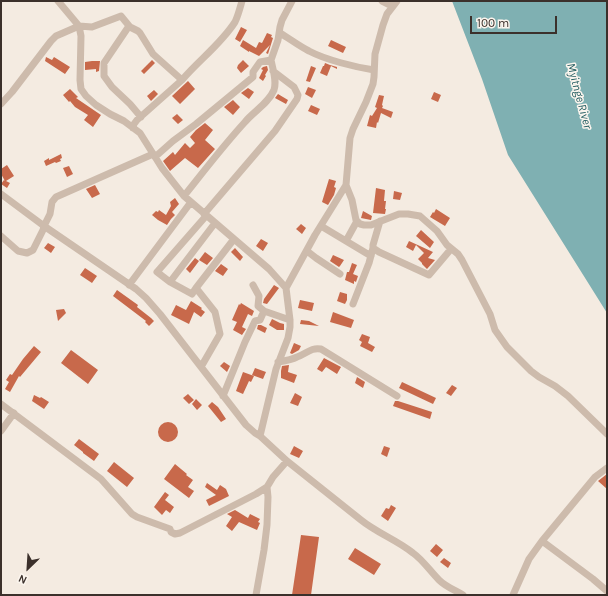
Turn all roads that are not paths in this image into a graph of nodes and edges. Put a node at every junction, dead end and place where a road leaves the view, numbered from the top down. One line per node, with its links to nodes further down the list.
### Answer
1 (58, 1): 6 (street)
2 (242, 1): 12 (street)
3 (292, 1): 8 (street)
4 (382, 1): 5 (street)
5 (395, 4): 10 (street)
6 (79, 26): 7 (street); 13 (street); 15 (street)
7 (129, 26): 12 (street); 14 (street)
8 (280, 33): 9 (street); 10 (street)
9 (271, 60): 11 (street); 16 (street)
10 (374, 70): 17 (street)
11 (273, 71): 19 (street); 21 (street)
12 (182, 80): 14 (street)
13 (1, 104)
14 (141, 117): 15 (street)
15 (133, 128): 16 (street)
16 (154, 155): 19 (street); 25 (street)
17 (346, 185): 22 (street); 26 (street)
18 (1, 194): 25 (street)
19 (184, 196): 20 (street)
20 (191, 202): 21 (street); 36 (street)
21 (205, 215): 24 (street); 35 (street)
22 (358, 221): 23 (street); 29 (street)
23 (380, 221): 30 (street); 31 (street)
24 (215, 224): 28 (street); 35 (street)
25 (44, 226): 27 (street); 36 (street)
26 (321, 226): 29 (street); 32 (street)
27 (1, 236)
28 (234, 239): 38 (street); 39 (street)
29 (346, 241): 33 (street)
30 (373, 248): 31 (street); 33 (street)
31 (451, 249): 50 (street)
32 (307, 251): 34 (street); 39 (street)
33 (371, 256): 40 (street)
34 (340, 274)
35 (170, 282): 38 (street)
36 (129, 285): 44 (street)
37 (253, 285): 41 (street)
38 (196, 288): 44 (street)
39 (286, 288): 42 (street)
40 (352, 304)
41 (264, 311): 42 (street); 45 (street)
42 (290, 320): 43 (street)
43 (278, 362): 46 (street); 51 (street)
44 (201, 367): 45 (street)
45 (224, 396): 51 (street)
46 (397, 396)
47 (1, 404): 48 (street)
48 (14, 414): 49 (street); 54 (street)
49 (1, 431)
50 (607, 434)
51 (260, 436): 52 (street)
52 (287, 461): 54 (street); 58 (street)
53 (607, 468): 55 (street)
54 (267, 487): 57 (street)
55 (542, 541): 56 (street); 59 (street)
56 (607, 591)
57 (256, 595)
58 (463, 595)
59 (512, 595)

